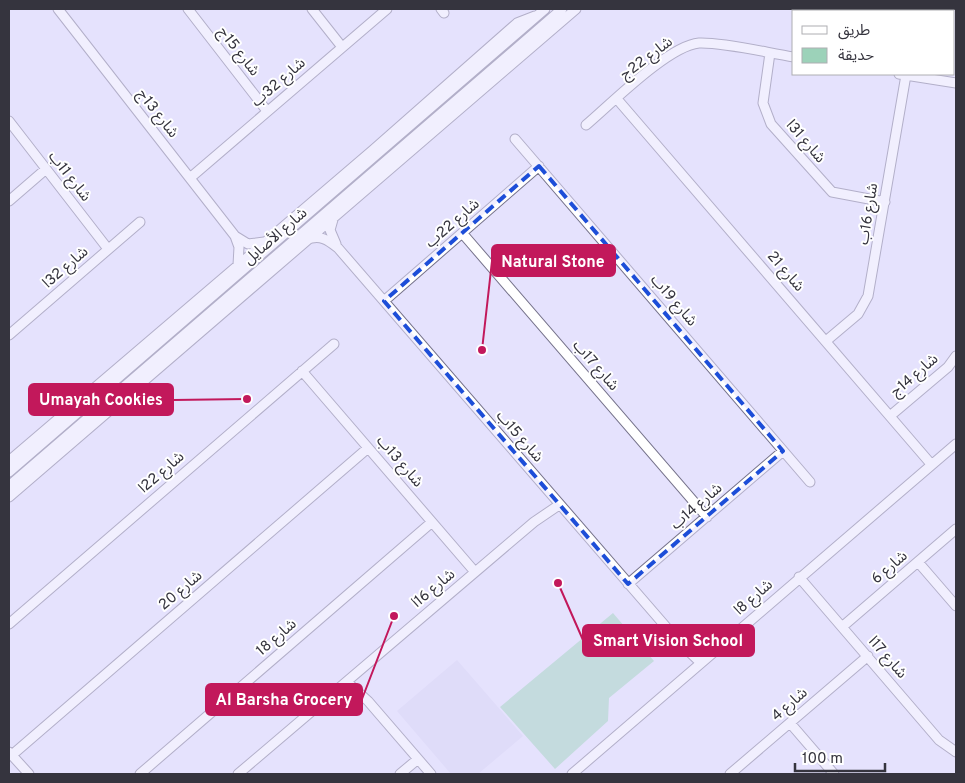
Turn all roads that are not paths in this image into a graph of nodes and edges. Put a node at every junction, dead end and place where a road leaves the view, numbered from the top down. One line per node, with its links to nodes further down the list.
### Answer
1 (58, 9): 24 (street, شارع 13ج)
2 (188, 9): 16 (street, شارع 15ج)
3 (312, 9): 8 (street)
4 (387, 9): 8 (street, شارع 32ب)
5 (562, 9): 10 (street)
6 (576, 9): 10 (street)
7 (543, 10): 21 (street)
8 (342, 47): 16 (street, شارع 32ب)
9 (770, 53): 11 (street, شارع 22ج); 15 (street, شارع 22ج); 26 (street, شارع 31ا)
10 (516, 55): 20 (street)
11 (792, 57)
12 (902, 75): 26 (street, شارع 16ب)
13 (908, 75): 14 (street)
14 (956, 83)
15 (617, 99): 18 (street, شارع 22ج); 39 (street, شارع 21)
16 (267, 111): 24 (street, شارع 32ب)
17 (9, 121): 23 (street, شارع 11ب)
18 (586, 125)
19 (515, 139): 22 (street, شارع 19ب)
20 (407, 148): 27 (street); 35 (street, شارع الأصايل)
21 (375, 152): 31 (street); 44 (street, شارع الأصايل)
22 (539, 166): 29 (street, شارع 22ب); 48 (street, شارع 19ب)
23 (46, 169): 25 (street); 34 (street, شارع 11ب)
24 (190, 178): 30 (street, شارع 13ج)
25 (9, 201)
26 (885, 202): 39 (street, شارع 16ب)
27 (336, 213): 32 (street); 33 (street, شارع 15ب)
28 (140, 222): 34 (street, شارع 32ا)
29 (463, 234): 37 (street, شارع 22ب); 57 (street, شارع 17ب)
30 (235, 236): 31 (street); 36 (street)
31 (266, 241): 36 (street)
32 (303, 242): 33 (street, شارع 15ب); 35 (street); 55 (street)
33 (338, 248): 37 (street, شارع 15ب)
34 (108, 249): 38 (street, شارع 32ا)
35 (281, 251): 54 (street, شارع الأصايل)
36 (238, 265): 43 (street)
37 (384, 301): 56 (street, شارع 15ب)
38 (9, 335)
39 (826, 341): 45 (street, شارع 21)
40 (334, 344): 42 (street, شارع 22ا)
41 (956, 356): 45 (street, شارع 14ج)
42 (302, 371): 47 (street, شارع 13ب); 65 (street, شارع 22ا)
43 (97, 387): 44 (street); 49 (street)
44 (91, 402): 50 (street, شارع الأصايل)
45 (890, 416): 51 (street, شارع 21)
46 (956, 444): 51 (street, شارع 8ا)
47 (368, 448): 58 (street, شارع 13ب); 72 (street, شارع 20)
48 (783, 451): 53 (street, شارع 19ب); 57 (street, شارع 14ب)
49 (9, 462): 50 (street)
50 (20, 462): 52 (street, شارع الأصايل)
51 (931, 464): 62 (street, شارع 8ا)
52 (9, 472)
53 (810, 482)
54 (9, 486)
55 (9, 497)
56 (557, 502): 61 (street, شارع 16ا); 63 (street, شارع 15ب)
57 (707, 517): 63 (street, شارع 14ب)
58 (432, 522): 61 (street, شارع 13ب); 75 (street, شارع 18)
59 (956, 529): 60 (street, شارع 6)
60 (918, 562): 64 (street); 66 (street, شارع 6)
61 (475, 572): 69 (street, شارع 16ا)
62 (799, 577): 66 (street, شارع 17ا); 68 (street, شارع 8ا)
63 (628, 584): 68 (street, شارع 15ب)
64 (956, 606)
65 (9, 624)
66 (842, 627): 67 (street, شارع 17ا)
67 (868, 656): 70 (street, شارع 4); 71 (street, شارع 17ا)
68 (699, 664): 79 (street, شارع 8ا)
69 (349, 679): 73 (street); 76 (street, شارع 16ا)
70 (790, 723): 80 (street, شارع 4); 81 (street)
71 (956, 752)
72 (10, 754): 74 (street)
73 (418, 759): 77 (street); 78 (street)
74 (29, 774)
75 (140, 774)
76 (238, 774)
77 (400, 774)
78 (431, 774)
79 (572, 774)
80 (730, 774)
81 (834, 774)

